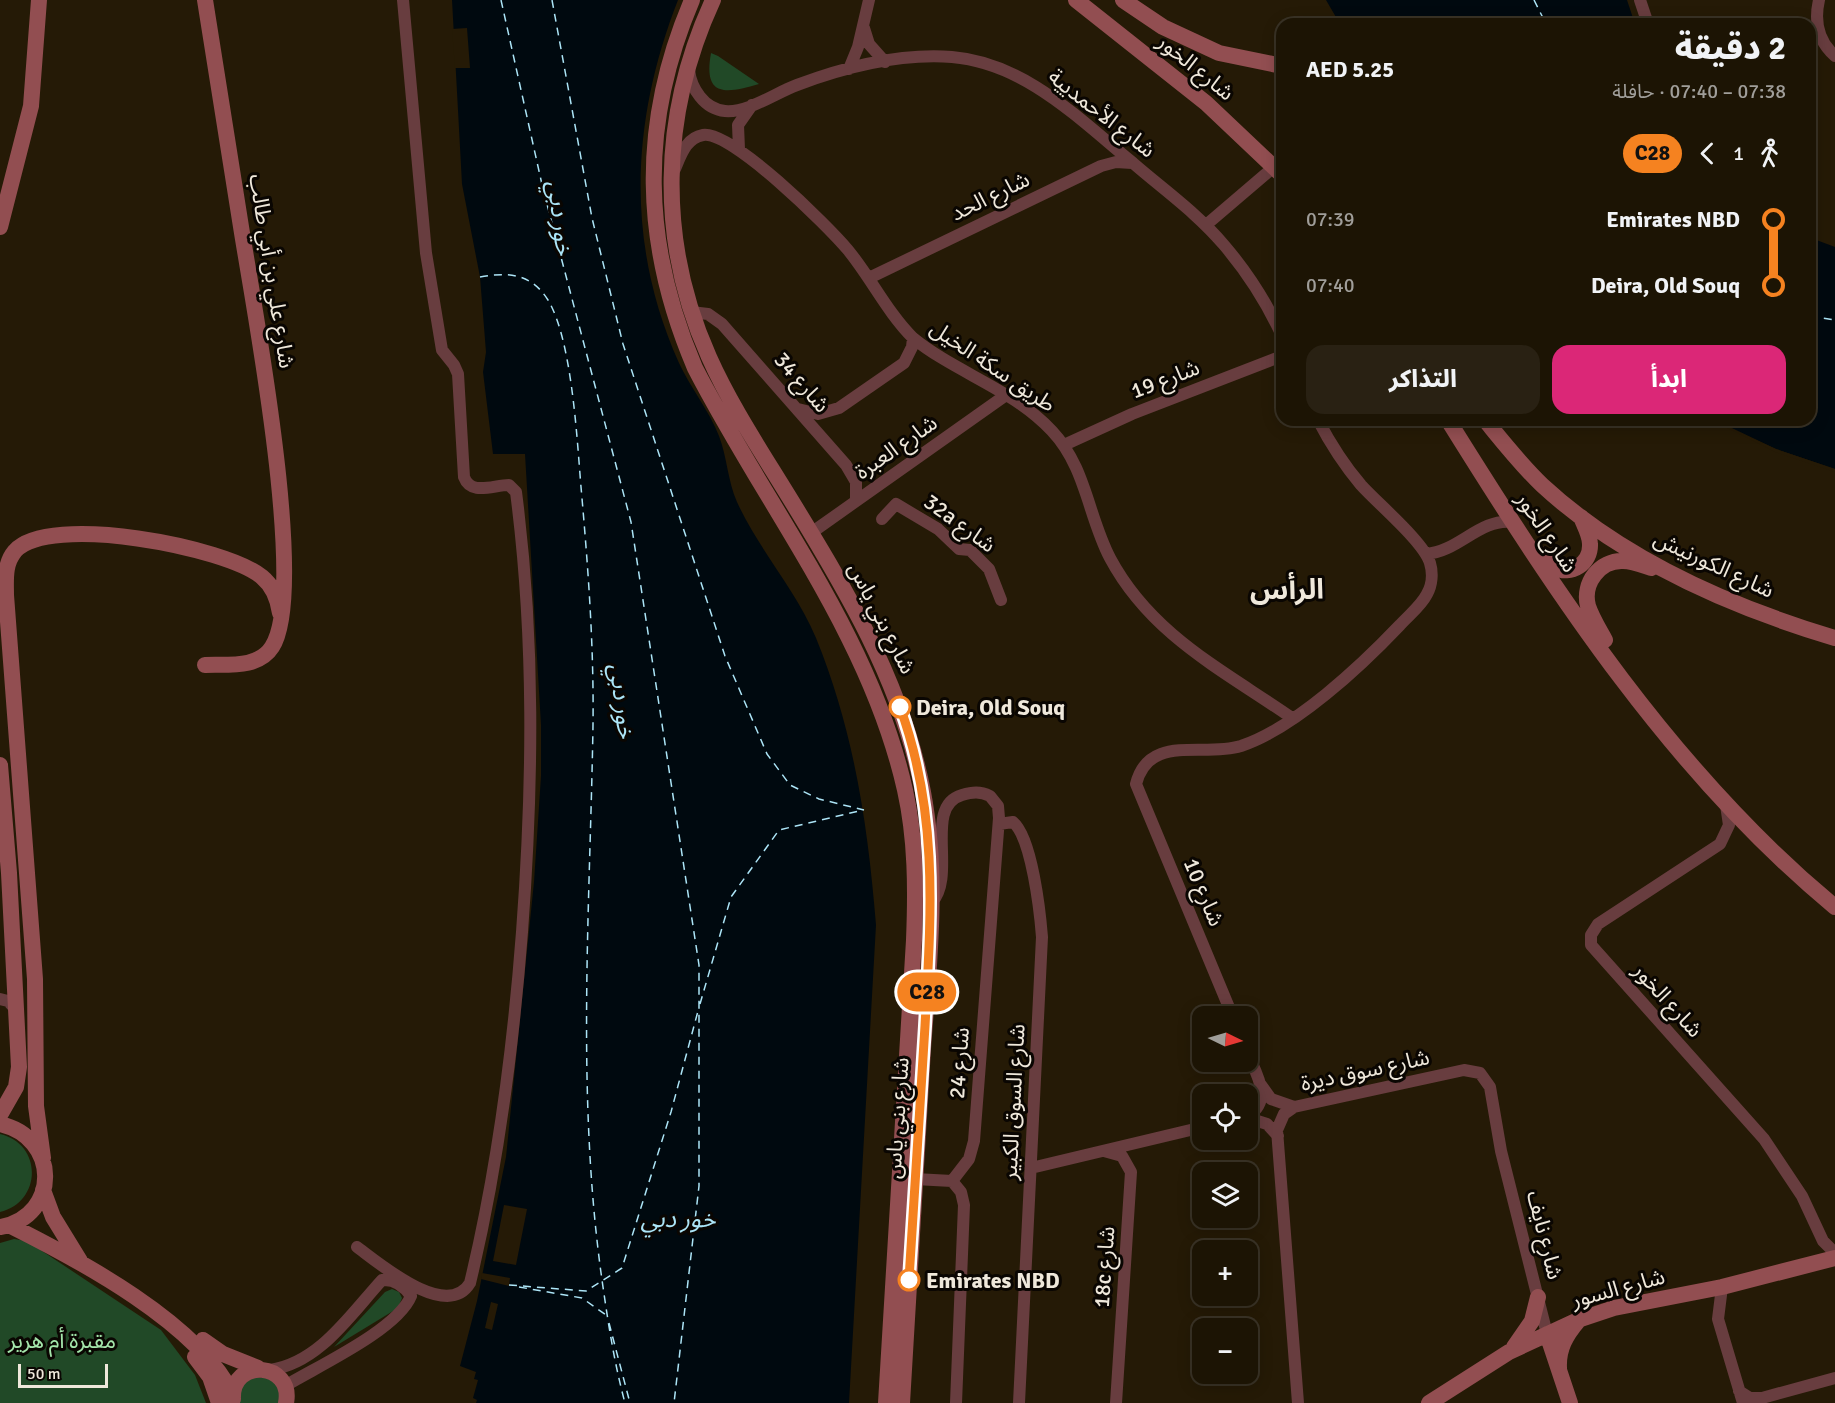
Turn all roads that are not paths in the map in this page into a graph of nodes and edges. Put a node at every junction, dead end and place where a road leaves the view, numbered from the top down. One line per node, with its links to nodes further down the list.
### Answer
1 (39, 0): 26 (main road)
2 (205, 0): 45 (main road, شارع علي بن أبي طالب)
3 (403, 0): 88 (street)
4 (692, 0): 56 (main road, شارع بني ياس)
5 (712, 0): 15 (main road, شارع بني ياس)
6 (869, 0): 12 (street)
7 (1076, 0): 22 (main road, شارع الخور)
8 (1123, 0): 17 (main road)
9 (1640, 0): 11 (street)
10 (1819, 0): 13 (street)
11 (1646, 18)
12 (863, 26): 16 (street); 18 (street)
13 (1829, 45): 14 (street)
14 (1835, 56)
15 (690, 57): 19 (street, شارع الأحمديية); 24 (main road, شارع بني ياس)
16 (885, 62): 18 (street, شارع الأحمديية); 21 (street, شارع الأحمديية)
17 (1276, 65)
18 (849, 69): 19 (street, شارع الأحمديية)
19 (753, 105): 20 (street)
20 (739, 149): 24 (street, طريق سكة الخيل); 27 (street, طريق سكة الخيل)
21 (1132, 163): 25 (street, شارع الأحمديية); 27 (street, شارع الحد)
22 (1276, 168)
23 (1276, 173): 25 (street)
24 (671, 178): 28 (main road, شارع بني ياس)
25 (1206, 225): 29 (street, شارع الأحمديية)
26 (0, 227)
27 (869, 278): 30 (street, طريق سكة الخيل)
28 (692, 312): 33 (street, شارع 34); 44 (main road, شارع بني ياس)
29 (1276, 324)
30 (913, 338): 32 (street, طريق سكة الخيل); 33 (street)
31 (1276, 359): 37 (street, شارع 19)
32 (1006, 395): 37 (street, طريق سكة الخيل); 39 (street, شارع العبرة)
33 (797, 408): 39 (street, شارع 34)
34 (1321, 426): 47 (street)
35 (1452, 426): 38 (main road, شارع الخور)
36 (1490, 426): 40 (main road)
37 (1064, 445): 57 (street, طريق سكة الخيل)
38 (1497, 499): 42 (street); 43 (main road, شارع الخور)
39 (856, 501): 44 (street, شارع العبرة)
40 (1581, 517): 43 (main road); 50 (main road, شارع الكورنيش)
41 (882, 519): 51 (street, 32a شارع)
42 (1486, 526): 43 (street); 46 (street)
43 (1516, 527): 55 (main road, شارع الخور)
44 (811, 533): 59 (main road, شارع بني ياس)
45 (283, 551): 48 (main road); 52 (main road, شارع علي بن أبي طالب)
46 (1444, 551): 47 (street); 49 (street)
47 (1426, 554): 49 (street)
48 (245, 568): 52 (main road); 82 (main road)
49 (1432, 573): 57 (street)
50 (1686, 579): 53 (main road, شارع الكورنيش); 55 (main road)
51 (1001, 600)
52 (280, 613): 54 (main road, شارع علي بن أبي طالب)
53 (1835, 638)
54 (205, 665)
55 (1622, 675): 60 (main road, شارع الخور)
56 (881, 709): 59 (main road); 63 (main road, شارع بني ياس)
57 (1292, 718): 69 (street, شارع 10)
58 (0, 765): 62 (main road)
59 (918, 767): 64 (main road, شارع بني ياس)
60 (1726, 805): 67 (main road, شارع الخور); 89 (street, شارع الخور)
61 (999, 824): 66 (street, شارع 24); 83 (street, شارع السوق الكبير); 85 (street, شارع 24)
62 (3, 829): 65 (main road)
63 (913, 846): 64 (main road); 104 (main road, شارع بني ياس)
64 (931, 851): 66 (main road, شارع بني ياس)
65 (4, 854): 70 (main road)
66 (932, 902): 84 (main road, شارع بني ياس)
67 (1835, 907)
68 (0, 999): 70 (street)
69 (1228, 1006)
70 (18, 1012): 76 (main road)
71 (1256, 1072): 73 (street)
72 (1484, 1076): 75 (street, شارع سوق ديرة); 93 (street, شارع نايف)
73 (1261, 1085): 74 (street); 75 (street, شارع سوق ديرة)
74 (1258, 1106)
75 (1294, 1107): 80 (street)
76 (0, 1115)
77 (1258, 1121): 80 (street)
78 (0, 1124): 82 (main road)
79 (1192, 1130): 81 (street)
80 (1278, 1136): 109 (street)
81 (1104, 1151): 83 (street); 108 (street, 18c شارع)
82 (43, 1158): 86 (main road)
83 (1031, 1168): 107 (street, شارع السوق الكبير)
84 (915, 1179): 85 (street); 105 (main road, شارع بني ياس)
85 (952, 1181): 106 (street)
86 (43, 1190): 87 (main road); 91 (main road)
87 (3, 1227): 91 (main road)
88 (357, 1246)
89 (1835, 1253)
90 (1835, 1257): 92 (main road, شارع السور)
91 (80, 1261): 95 (main road)
92 (1722, 1287): 94 (main road, شارع السور); 101 (street)
93 (1538, 1297): 96 (street, شارع نايف); 97 (main road)
94 (1578, 1320): 96 (main road, شارع السور); 99 (main road)
95 (168, 1321): 98 (main road); 103 (main road)
96 (1547, 1334): 97 (main road, شارع السور); 99 (main road, شارع نايف)
97 (1509, 1352): 110 (main road, شارع السور)
98 (264, 1369): 102 (main road); 102 (street); 103 (main road)
99 (1560, 1371): 111 (main road, شارع نايف)
100 (1835, 1378): 101 (street)
101 (1741, 1397)
102 (286, 1398)
103 (228, 1400)
104 (886, 1403)
105 (902, 1403)
106 (956, 1403)
107 (1019, 1403)
108 (1116, 1403)
109 (1298, 1403)
110 (1430, 1403)
111 (1570, 1403)

